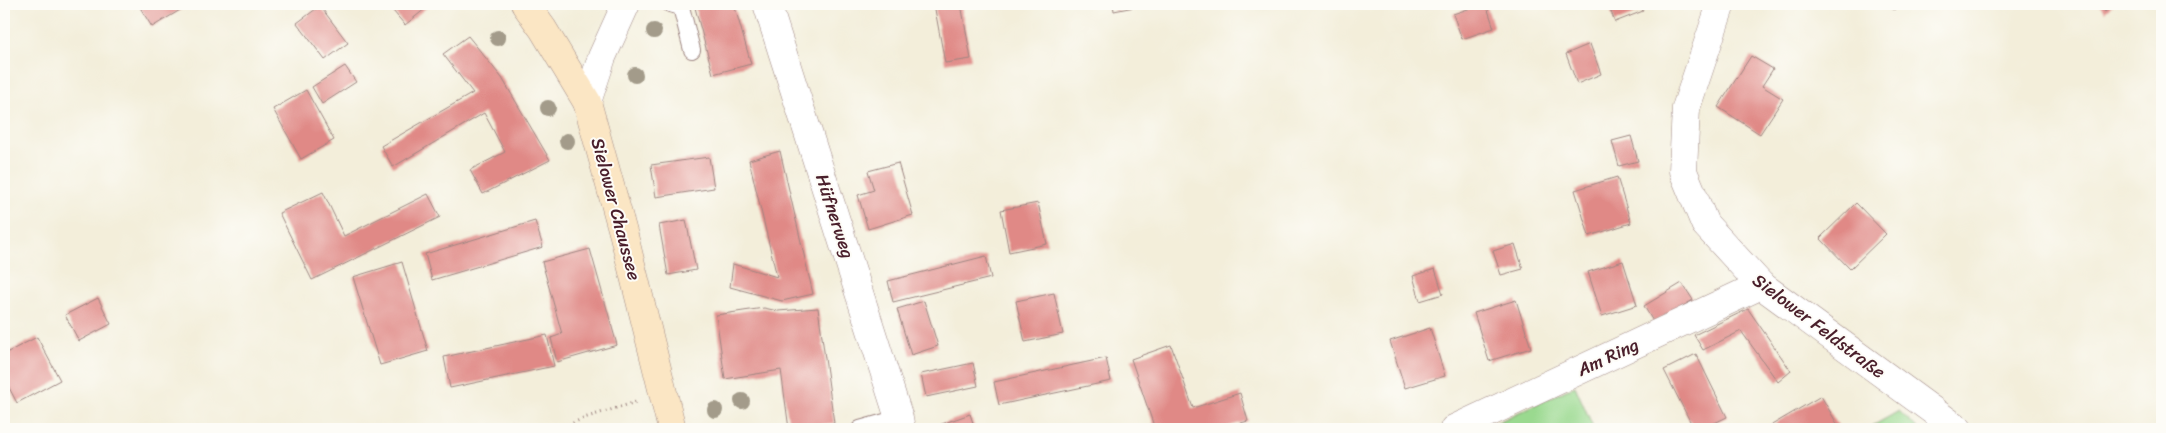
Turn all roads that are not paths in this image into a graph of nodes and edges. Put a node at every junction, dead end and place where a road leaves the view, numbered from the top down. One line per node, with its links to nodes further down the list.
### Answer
1 (525, 4): 7 (main road, Sielower Chaussee)
2 (626, 4): 7 (street)
3 (670, 4): 6 (lane)
4 (767, 4): 9 (street, Hüfnerweg)
5 (1721, 4): 8 (street, Sielower Feldstraße)
6 (692, 50)
7 (587, 102): 10 (main road, Sielower Chaussee)
8 (1761, 285): 12 (street, Am Ring); 13 (street, Sielower Feldstraße)
9 (900, 423): 11 (lane)
10 (672, 429)
11 (860, 429)
12 (1454, 429)
13 (1958, 429)

